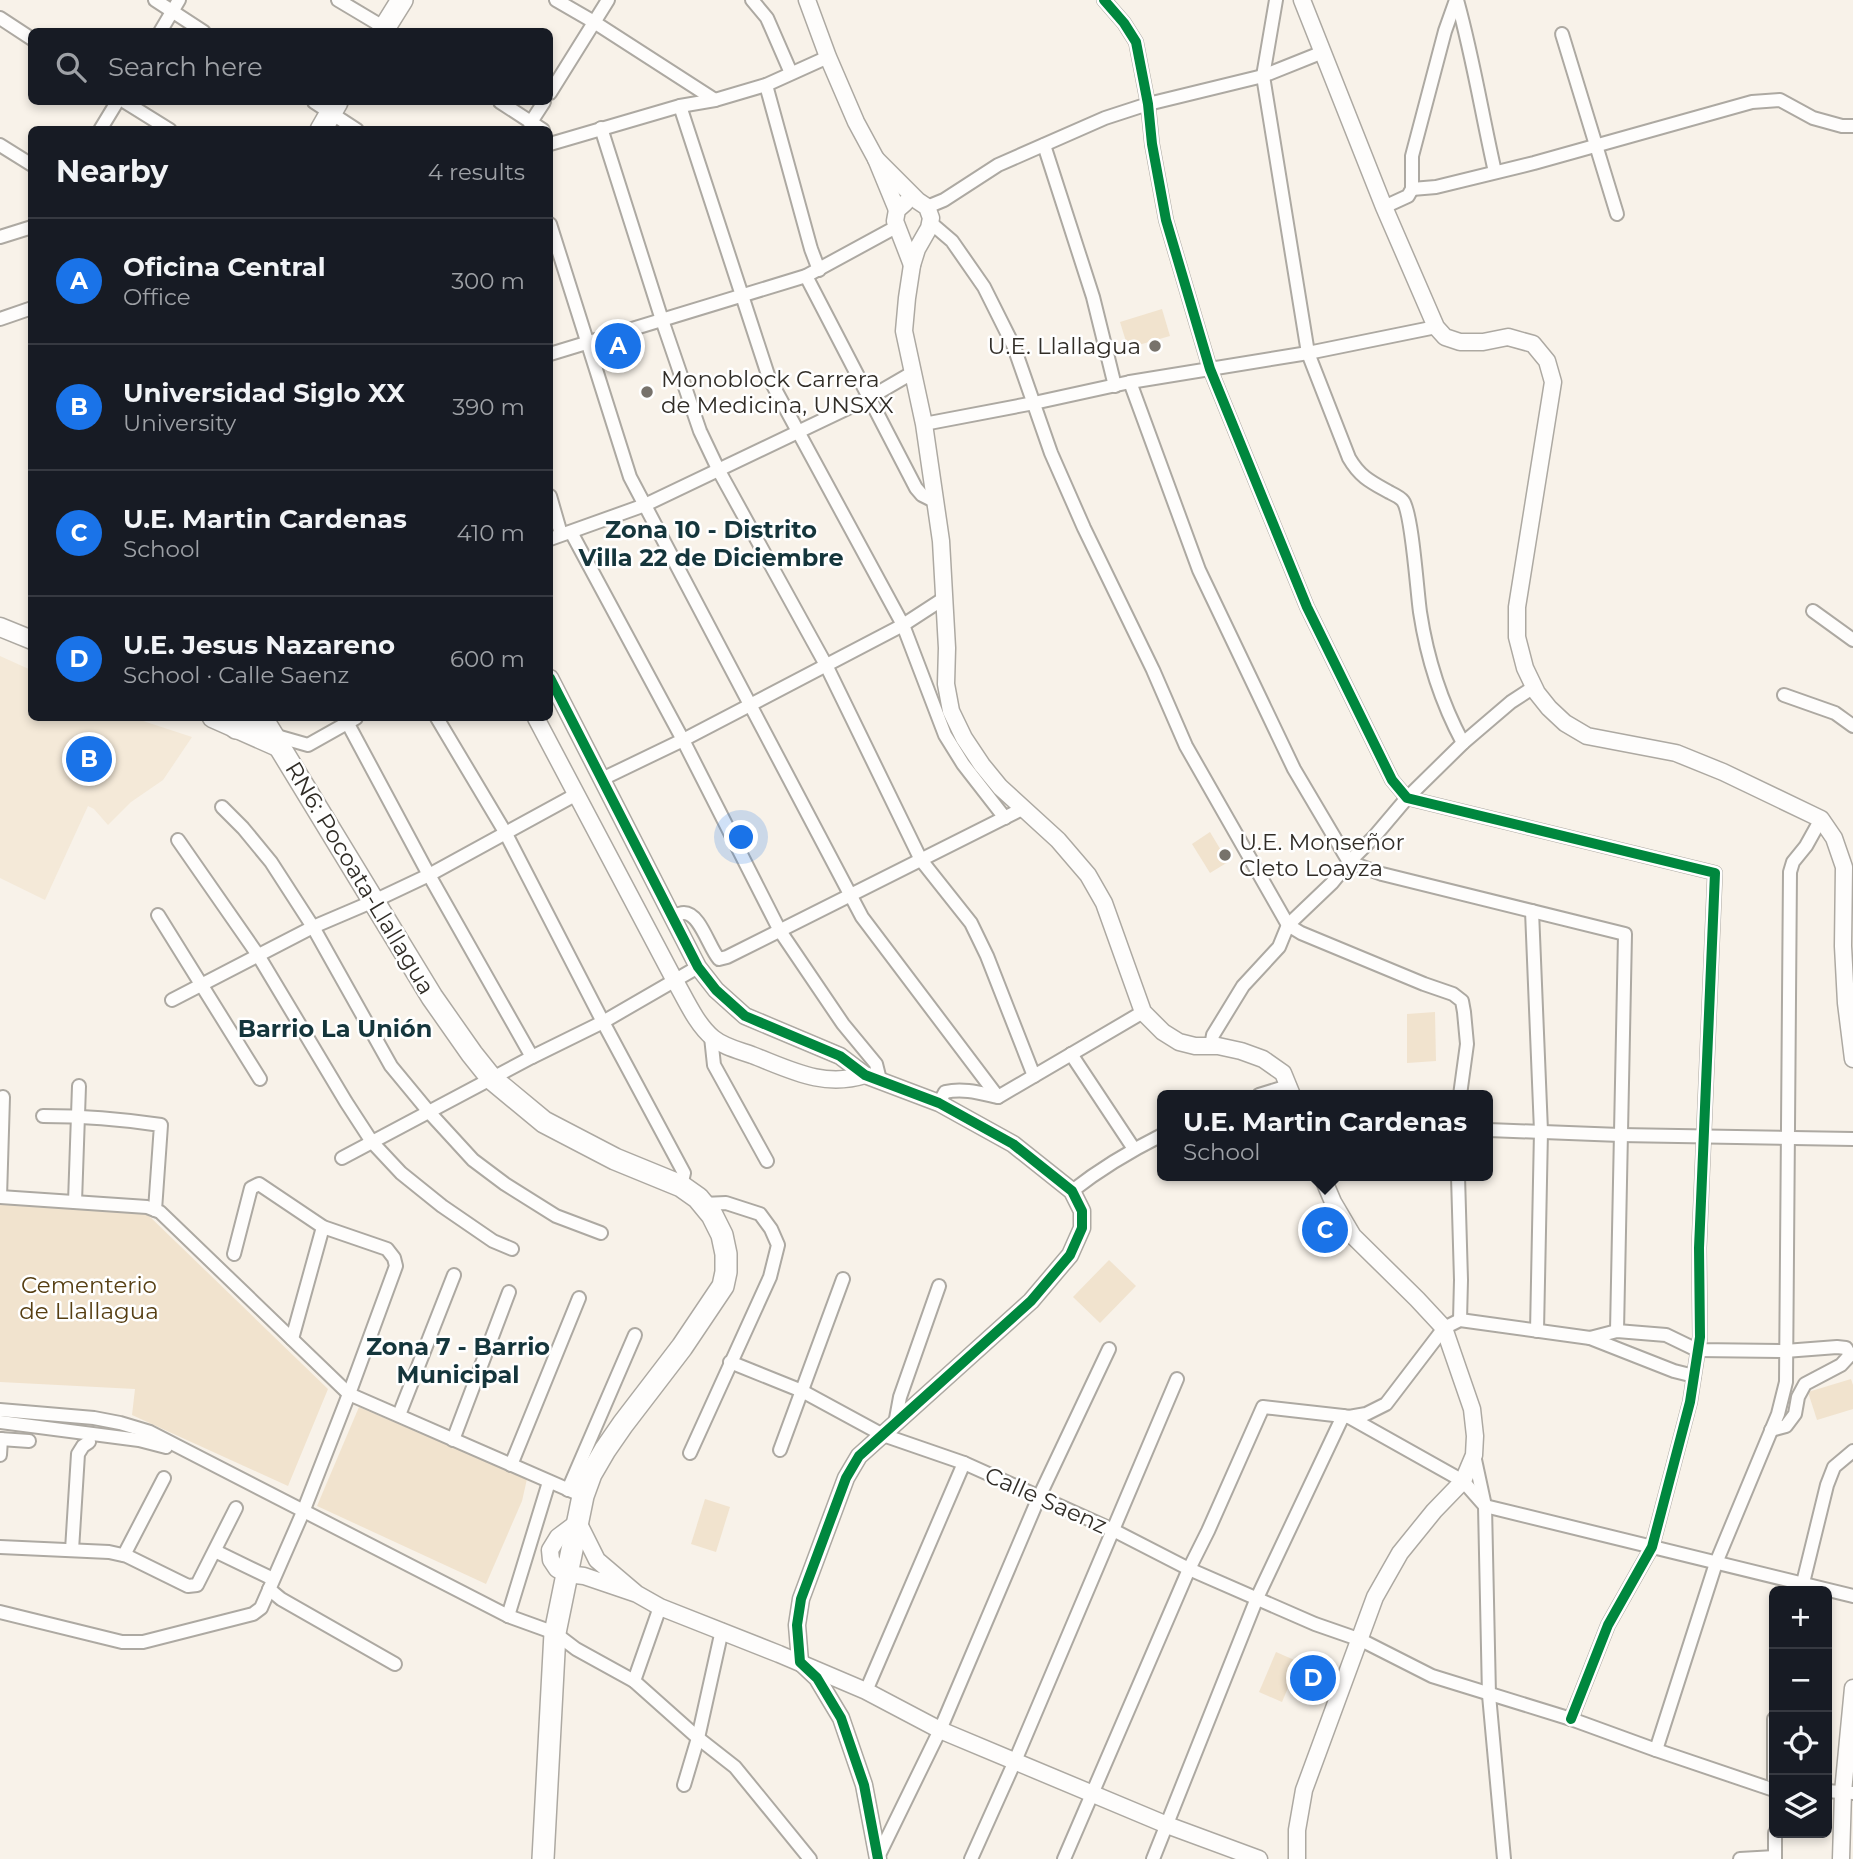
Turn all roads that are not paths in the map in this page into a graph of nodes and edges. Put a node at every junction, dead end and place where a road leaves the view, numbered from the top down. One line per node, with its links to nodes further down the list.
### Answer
1 (155, 0): 12 (street)
2 (338, 0): 17 (street)
3 (402, 0): 18 (highway)
4 (556, 0): 14 (street)
5 (608, 0): 14 (street)
6 (751, 0): 23 (street)
7 (807, 0): 22 (street)
8 (1104, 0): 28 (street)
9 (1276, 0): 24 (street)
10 (1302, 0): 21 (street)
11 (1456, 0): 47 (street); 48 (street)
12 (176, 6): 15 (street); 16 (street)
13 (0, 18): 20 (street)
14 (594, 22): 26 (street); 27 (street)
15 (162, 28)
16 (200, 28)
17 (382, 28)
18 (386, 28)
19 (1562, 34): 44 (street)
20 (28, 36)
21 (1323, 52): 24 (street); 49 (street)
22 (828, 57): 23 (street); 45 (street)
23 (791, 73): 25 (street)
24 (1263, 76): 28 (street); 67 (street)
25 (766, 85): 27 (street); 58 (street)
26 (553, 88)
27 (715, 100): 33 (street)
28 (1148, 104): 43 (street); 68 (street)
29 (115, 105): 35 (street)
30 (130, 105): 36 (street)
31 (504, 105): 38 (street)
32 (542, 105): 38 (street)
33 (680, 106): 40 (street); 60 (street)
34 (325, 111): 37 (street)
35 (102, 126)
36 (164, 126)
37 (350, 126)
38 (531, 126)
39 (1853, 126): 44 (street)
40 (601, 128): 41 (street); 63 (street)
41 (553, 139)
42 (0, 145): 46 (street)
43 (1044, 145): 52 (street); 71 (street)
44 (1596, 146): 47 (street); 51 (street)
45 (876, 159): 50 (street); 52 (street)
46 (28, 162)
47 (1495, 173): 48 (street)
48 (1412, 190): 49 (street)
49 (1384, 207): 64 (street)
50 (897, 210): 52 (street); 54 (street)
51 (1617, 214)
52 (925, 216): 54 (street); 57 (street); 73 (street)
53 (28, 228): 56 (street)
54 (898, 229): 57 (street); 58 (street)
55 (553, 234): 65 (street)
56 (0, 237)
57 (912, 265): 69 (street)
58 (819, 270): 59 (street)
59 (806, 276): 60 (street); 72 (street)
60 (743, 296): 63 (street); 75 (street)
61 (28, 309): 62 (street)
62 (0, 319)
63 (662, 320): 65 (street); 76 (street)
64 (1436, 327): 67 (street); 89 (street)
65 (587, 343): 66 (street); 78 (street)
66 (553, 353)
67 (1308, 353): 68 (street); 100 (street)
68 (1210, 369): 70 (street); 103 (street)
69 (912, 373): 72 (street); 74 (street)
70 (1130, 383): 71 (street); 111 (street)
71 (1115, 386): 73 (street)
72 (869, 398): 75 (street); 77 (street)
73 (1034, 404): 74 (street); 118 (street)
74 (924, 424): 77 (street)
75 (798, 432): 76 (street); 83 (street)
76 (719, 471): 78 (street); 87 (street)
77 (936, 502): 81 (street)
78 (645, 505): 80 (street); 91 (street)
79 (553, 507): 80 (street)
80 (561, 535): 99 (street)
81 (943, 599): 83 (street); 105 (street)
82 (1813, 611): 86 (street)
83 (903, 625): 87 (street); 106 (street)
84 (0, 627): 85 (main road)
85 (28, 638)
86 (1853, 640)
87 (826, 665): 91 (street); 110 (street)
88 (553, 684): 101 (street)
89 (1534, 687): 100 (street); 107 (street)
90 (1784, 695): 97 (street)
91 (750, 704): 99 (street); 113 (street)
92 (350, 721): 98 (street)
93 (352, 721): 112 (street)
94 (439, 721): 108 (street)
95 (538, 721): 102 (street)
96 (244, 723): 98 (main road)
97 (1853, 726)
98 (272, 734): 114 (highway, RN6: Pocoata-Llallagua)
99 (683, 740): 101 (street); 120 (street)
100 (1463, 743): 103 (street)
101 (602, 779): 117 (street)
102 (575, 795): 108 (street); 123 (street)
103 (1407, 798): 111 (street); 150 (street)
104 (222, 807): 119 (street)
105 (1024, 808): 106 (street); 126 (street)
106 (1005, 818): 110 (street)
107 (1821, 819): 132 (street); 151 (street)
108 (505, 832): 112 (street); 127 (street)
109 (178, 840): 121 (street)
110 (921, 860): 113 (street); 133 (street)
111 (1349, 862): 115 (street); 118 (street)
112 (429, 874): 114 (street); 131 (street)
113 (850, 895): 120 (street); 141 (street)
114 (374, 901): 119 (street); 136 (highway, RN6: Pocoata-Llallagua)
115 (1532, 911): 148 (street); 149 (street)
116 (158, 915): 124 (street)
117 (673, 916): 120 (street); 122 (street)
118 (1288, 925): 129 (street); 139 (street)
119 (313, 927): 121 (street); 143 (street)
120 (780, 931): 134 (street)
121 (258, 955): 124 (street); 154 (street)
122 (698, 967): 123 (street); 134 (street)
123 (674, 979): 127 (street); 128 (street)
124 (201, 984): 125 (street); 135 (street)
125 (172, 1000)
126 (1143, 1012): 129 (street); 130 (street)
127 (603, 1021): 131 (street); 160 (street)
128 (711, 1037): 134 (street); 157 (street)
129 (1210, 1046): 138 (street)
130 (1071, 1054): 133 (street); 155 (street)
131 (532, 1057): 136 (street)
132 (1853, 1059)
133 (1034, 1076): 141 (street)
134 (873, 1078): 142 (street)
135 (260, 1079)
136 (492, 1079): 143 (street); 160 (highway, RN6: Pocoata-Llallagua)
137 (79, 1086): 146 (street)
138 (1290, 1090)
139 (1461, 1090)
140 (3, 1097): 144 (street)
141 (998, 1097): 142 (street)
142 (939, 1103): 161 (street)
143 (429, 1112): 154 (street); 167 (street)
144 (1, 1113): 162 (street)
145 (43, 1116): 146 (street)
146 (78, 1116): 163 (street); 165 (street)
147 (1493, 1130): 148 (street)
148 (1541, 1131): 149 (street); 177 (street)
149 (1620, 1135): 150 (street); 178 (street)
150 (1703, 1137): 151 (street); 183 (street)
151 (1788, 1137): 153 (street); 184 (street)
152 (1157, 1138): 155 (street)
153 (1853, 1139)
154 (372, 1142): 156 (street); 168 (street)
155 (1134, 1149): 161 (street)
156 (342, 1158)
157 (767, 1161)
158 (1324, 1181): 176 (street)
159 (1458, 1181): 175 (street)
160 (681, 1186): 164 (highway, RN6: Pocoata-Llallagua)
161 (1072, 1191): 195 (street)
162 (0, 1197): 163 (street)
163 (75, 1202): 165 (street)
164 (703, 1204): 186 (street); 212 (highway, RN6: Pocoata-Llallagua)
165 (155, 1210): 181 (street)
166 (323, 1227): 169 (street); 181 (street); 190 (street)
167 (601, 1233)
168 (512, 1249)
169 (234, 1254)
170 (454, 1275): 192 (street)
171 (842, 1279): 189 (street)
172 (939, 1286): 195 (street)
173 (509, 1292): 198 (street)
174 (579, 1298): 208 (street)
175 (1460, 1320): 176 (street); 177 (street)
176 (1444, 1328): 193 (street); 206 (street)
177 (1537, 1331): 180 (street)
178 (1617, 1331): 180 (street); 183 (street)
179 (635, 1335): 212 (street)
180 (1590, 1338): 187 (street)
181 (292, 1339): 190 (street)
182 (1109, 1349): 213 (street)
183 (1697, 1350): 184 (street); 187 (street)
184 (1785, 1351): 185 (street); 196 (street)
185 (1851, 1351): 196 (street)
186 (730, 1363): 189 (street, Calle Saenz); 203 (street)
187 (1694, 1376): 220 (street)
188 (1177, 1379): 217 (street)
189 (802, 1391): 195 (street, Calle Saenz); 201 (street)
190 (349, 1394): 192 (street); 216 (street)
191 (0, 1410): 204 (street)
192 (399, 1415): 198 (street)
193 (1346, 1417): 210 (street); 225 (street); 233 (street)
194 (0, 1422): 204 (street)
195 (889, 1430): 207 (street, Calle Saenz); 240 (street)
196 (1771, 1430): 224 (street)
197 (1, 1439): 199 (street); 205 (street)
198 (453, 1440): 208 (street)
199 (29, 1441)
200 (89, 1442): 221 (street)
201 (780, 1450)
202 (1853, 1451): 229 (street)
203 (690, 1453)
204 (190, 1454): 216 (street)
205 (0, 1455)
206 (1474, 1455): 210 (street); 214 (street)
207 (964, 1463): 213 (street, Calle Saenz); 244 (street)
208 (511, 1465): 211 (street)
209 (164, 1478): 223 (street)
210 (1463, 1481): 214 (street); 239 (street)
211 (550, 1482): 212 (street); 236 (street)
212 (575, 1493): 218 (highway, RN6: Pocoata-Llallagua)
213 (1039, 1497): 217 (street, Calle Saenz); 247 (street)
214 (1485, 1506): 220 (street); 245 (street)
215 (236, 1508): 222 (street)
216 (303, 1512): 227 (street); 236 (street)
217 (1113, 1530): 225 (street, Calle Saenz); 250 (street)
218 (583, 1539): 226 (highway, RN6: Pocoata-Llallagua); 226 (street); 231 (street)
219 (0, 1547): 221 (street)
220 (1652, 1547): 224 (street); 246 (street)
221 (72, 1550): 223 (street)
222 (215, 1551): 223 (street); 227 (street)
223 (124, 1555)
224 (1716, 1563): 228 (street); 249 (street)
225 (1189, 1569): 233 (street, Calle Saenz); 254 (street)
226 (568, 1577): 231 (street); 238 (highway, RN6: Pocoata-Llallagua)
227 (271, 1584): 235 (street); 241 (street)
228 (1795, 1586)
229 (1802, 1586)
230 (1832, 1593): 232 (street)
231 (636, 1594): 234 (street)
232 (1853, 1596)
233 (1256, 1598): 239 (street, Calle Saenz); 255 (street)
234 (660, 1607): 237 (street); 242 (street)
235 (0, 1612)
236 (509, 1616): 238 (street)
237 (722, 1630): 240 (street); 248 (street)
238 (555, 1633): 242 (street); 259 (highway, RN6: Pocoata-Llallagua)
239 (1361, 1640): 245 (street, Calle Saenz); 265 (street)
240 (800, 1662): 244 (street); 257 (street)
241 (395, 1664)
242 (634, 1681): 248 (street)
243 (1853, 1688): 253 (street)
244 (866, 1691): 247 (street)
245 (1489, 1695): 246 (street, Calle Saenz); 266 (street)
246 (1572, 1719): 249 (street, Calle Saenz)
247 (940, 1730): 250 (street); 257 (street)
248 (698, 1738): 251 (street); 260 (street)
249 (1656, 1750): 252 (street, Calle Saenz)
250 (1015, 1761): 254 (street); 261 (street)
251 (684, 1785)
252 (1769, 1788)
253 (1841, 1792): 268 (street)
254 (1093, 1794): 255 (street); 262 (street)
255 (1167, 1825): 263 (street); 264 (street)
256 (1774, 1838): 258 (street)
257 (878, 1858)
258 (1775, 1858): 267 (street)
259 (543, 1859)
260 (810, 1859)
261 (971, 1859)
262 (1064, 1859)
263 (1153, 1859)
264 (1259, 1859)
265 (1297, 1859)
266 (1504, 1859)
267 (1740, 1859)
268 (1841, 1859)

